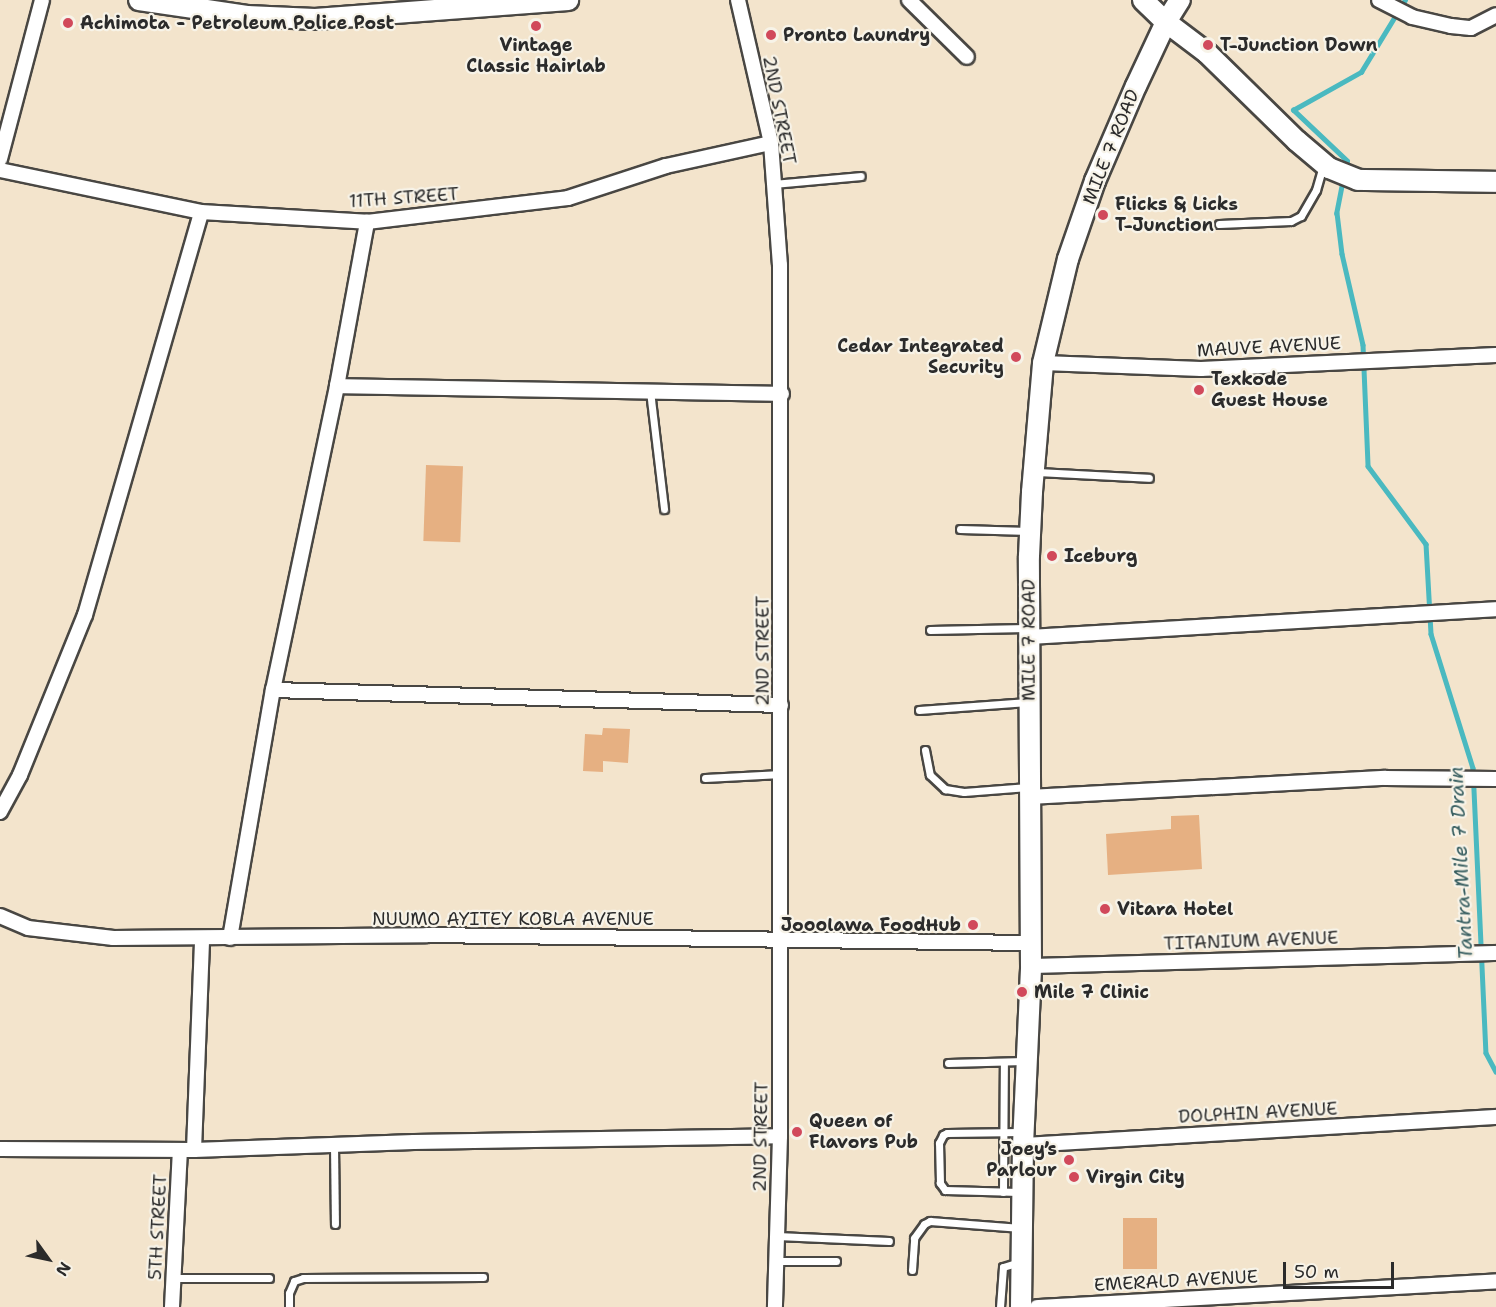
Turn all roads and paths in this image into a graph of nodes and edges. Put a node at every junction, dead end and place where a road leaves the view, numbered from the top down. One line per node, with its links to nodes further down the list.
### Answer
1 (42, 0): 13 (street)
2 (139, 0): 7 (street)
3 (738, 0): 12 (street, 2ND STREET)
4 (909, 0): 11 (street)
5 (1143, 0): 10 (street)
6 (1180, 0): 10 (street, MILE 7 ROAD)
7 (555, 1)
8 (1384, 3): 9 (street)
9 (1496, 15)
10 (1166, 22): 14 (street); 23 (street, MILE 7 ROAD)
11 (967, 57)
12 (771, 143): 18 (street, 2ND STREET); 20 (street, 11TH STREET)
13 (0, 159)
14 (1327, 166): 17 (street); 21 (lane)
15 (0, 170): 19 (street, 11TH STREET)
16 (861, 176): 18 (lane)
17 (1496, 182)
18 (774, 184): 26 (street, 2ND STREET)
19 (201, 212): 20 (street, 11TH STREET); 44 (street)
20 (367, 222): 24 (street)
21 (1219, 224)
22 (1496, 355): 23 (street, MAUVE AVENUE)
23 (1043, 363): 27 (street, MILE 7 ROAD)
24 (337, 386): 25 (street); 35 (street)
25 (650, 391): 26 (street); 29 (lane)
26 (782, 394): 37 (street, 2ND STREET)
27 (1034, 472): 28 (lane); 31 (street, MILE 7 ROAD)
28 (1149, 478)
29 (664, 509)
30 (960, 529): 31 (lane)
31 (1030, 531): 34 (street, MILE 7 ROAD)
32 (1496, 609): 34 (street)
33 (930, 630): 34 (lane)
34 (1028, 633): 36 (street, MILE 7 ROAD)
35 (273, 690): 37 (street); 47 (street)
36 (1028, 702): 38 (lane); 43 (street, MILE 7 ROAD)
37 (781, 705): 40 (street, 2ND STREET)
38 (919, 710)
39 (925, 750): 43 (lane)
40 (781, 774): 41 (lane); 48 (street, 2ND STREET)
41 (705, 778)
42 (1493, 779): 43 (street)
43 (1029, 792): 49 (street, MILE 7 ROAD)
44 (0, 812)
45 (0, 916): 46 (street, NUUMO AYITEY KOBLA AVENUE)
46 (202, 939): 47 (street, NUUMO AYITEY KOBLA AVENUE); 62 (street, 5TH STREET)
47 (230, 939): 48 (street, NUUMO AYITEY KOBLA AVENUE)
48 (781, 940): 49 (street, NUUMO AYITEY KOBLA AVENUE); 58 (street, 2ND STREET)
49 (1030, 944): 51 (street, MILE 7 ROAD)
50 (1496, 953): 51 (street, TITANIUM AVENUE)
51 (1030, 966): 52 (street, MILE 7 ROAD)
52 (1026, 1061): 53 (lane); 56 (street, MILE 7 ROAD)
53 (1004, 1062): 54 (lane); 55 (lane)
54 (948, 1063)
55 (1004, 1104): 56 (lane); 59 (lane)
56 (1025, 1104): 59 (street, MILE 7 ROAD)
57 (1496, 1117): 59 (street, DOLPHIN AVENUE)
58 (780, 1136): 60 (street); 66 (street, 2ND STREET)
59 (1017, 1136): 63 (street, MILE 7 ROAD); 63 (lane)
60 (334, 1145): 62 (street); 64 (lane)
61 (0, 1149): 62 (street)
62 (187, 1150): 73 (street, 5TH STREET)
63 (1013, 1192): 65 (street, MILE 7 ROAD)
64 (335, 1224)
65 (1022, 1228): 70 (street, MILE 7 ROAD); 71 (lane)
66 (777, 1236): 67 (lane); 68 (street, 2ND STREET)
67 (888, 1241)
68 (776, 1261): 69 (lane); 78 (street, 2ND STREET)
69 (836, 1261)
70 (1022, 1262): 79 (lane); 80 (street, MILE 7 ROAD)
71 (912, 1270)
72 (483, 1277): 77 (lane)
73 (174, 1278): 74 (lane); 76 (street, 5TH STREET)
74 (269, 1278)
75 (1496, 1281): 81 (street, EMERALD AVENUE)
76 (172, 1307)
77 (289, 1307)
78 (775, 1307)
79 (1000, 1307)
80 (1021, 1307)
81 (1037, 1307)

